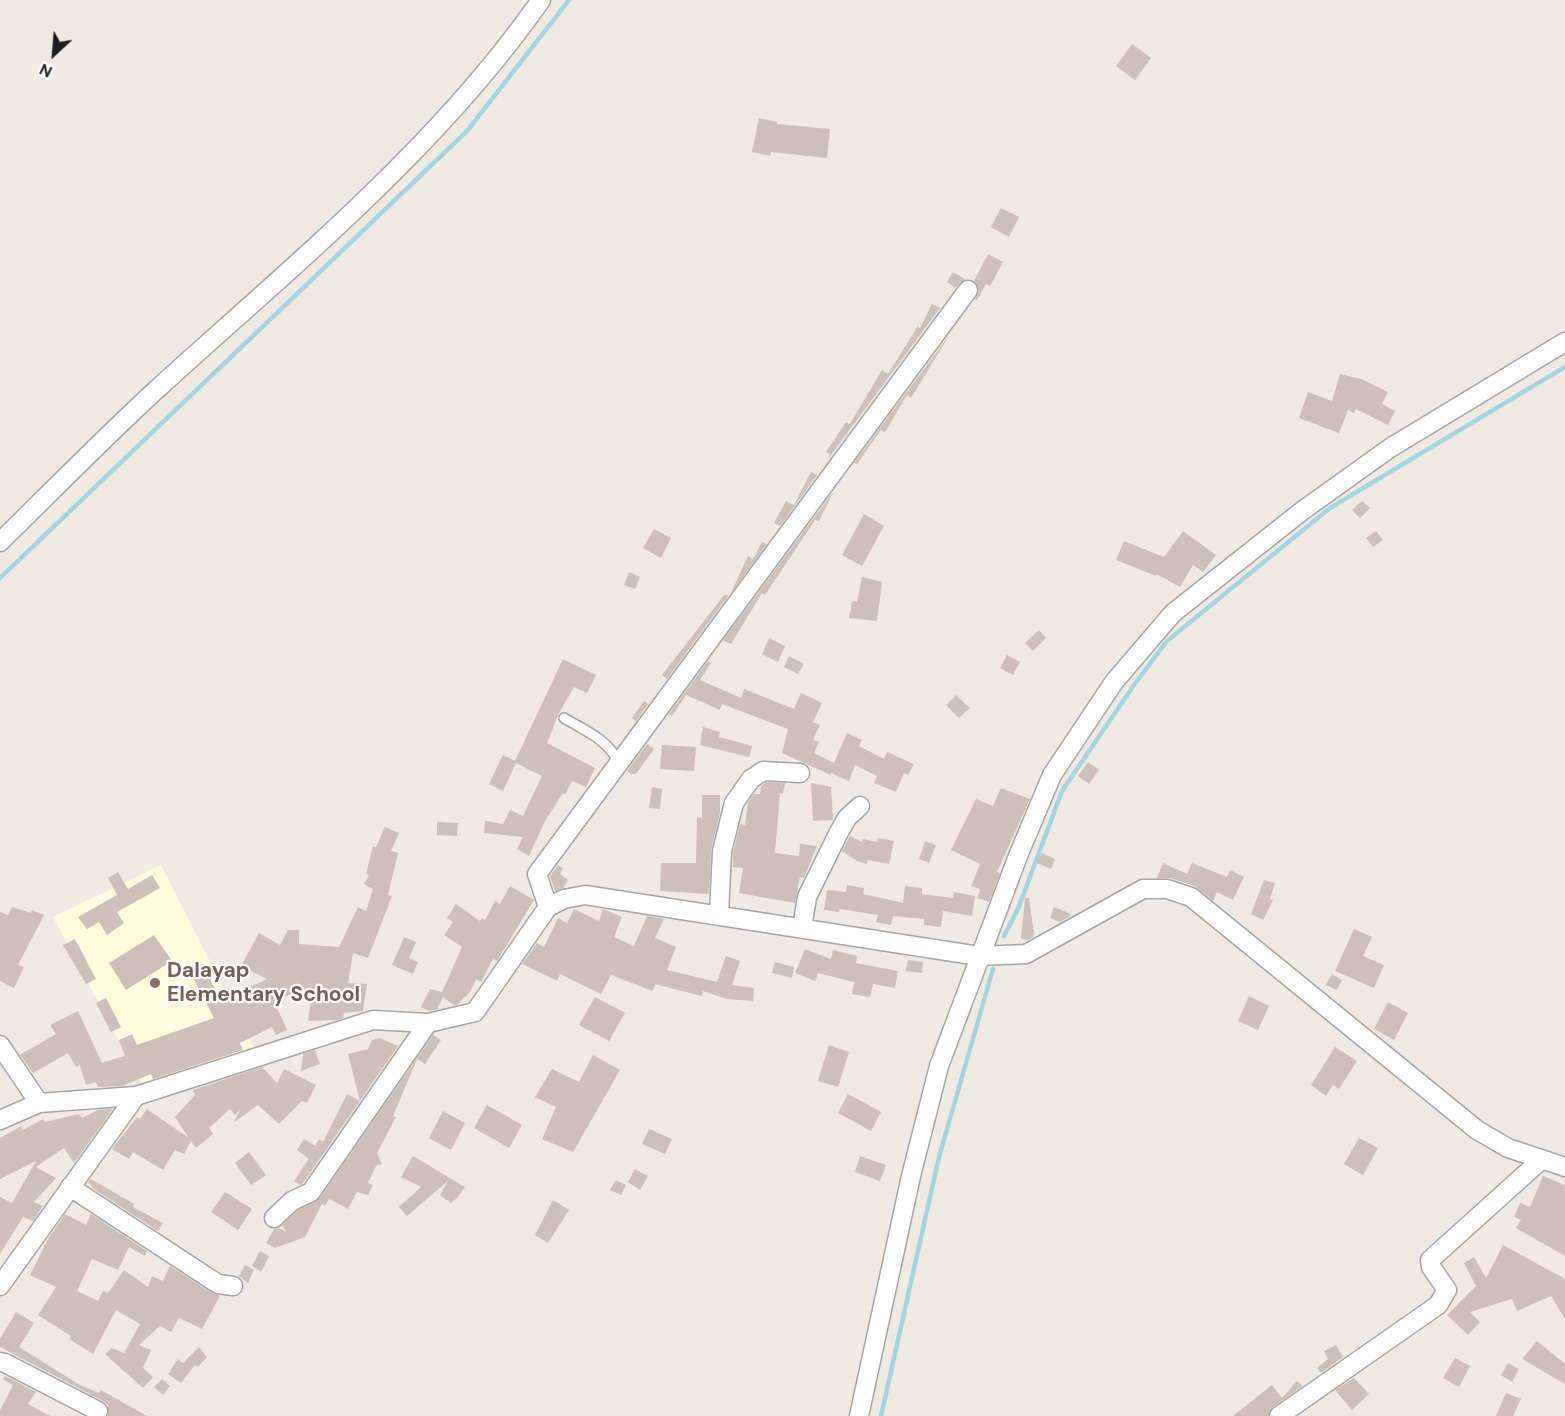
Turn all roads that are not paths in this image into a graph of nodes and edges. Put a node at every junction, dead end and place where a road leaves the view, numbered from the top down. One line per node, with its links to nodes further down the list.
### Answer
1 (541, 0): 4 (street)
2 (968, 290): 6 (street)
3 (1565, 342): 12 (street)
4 (0, 542)
5 (564, 718): 6 (lane)
6 (618, 762): 9 (street)
7 (800, 773): 10 (street)
8 (860, 806): 11 (street)
9 (548, 907): 10 (street); 13 (street)
10 (719, 914): 11 (street)
11 (802, 928): 12 (street)
12 (980, 956): 18 (street); 26 (street)
13 (428, 1023): 15 (street); 21 (street)
14 (0, 1046): 16 (street)
15 (136, 1096): 16 (street); 20 (street)
16 (39, 1103): 17 (street)
17 (0, 1120)
18 (1541, 1160): 19 (street); 27 (street)
19 (1565, 1167)
20 (70, 1187): 22 (street); 23 (street)
21 (274, 1218)
22 (0, 1286)
23 (233, 1286)
24 (0, 1362): 25 (street)
25 (98, 1411)
26 (859, 1416)
27 (1279, 1416)

